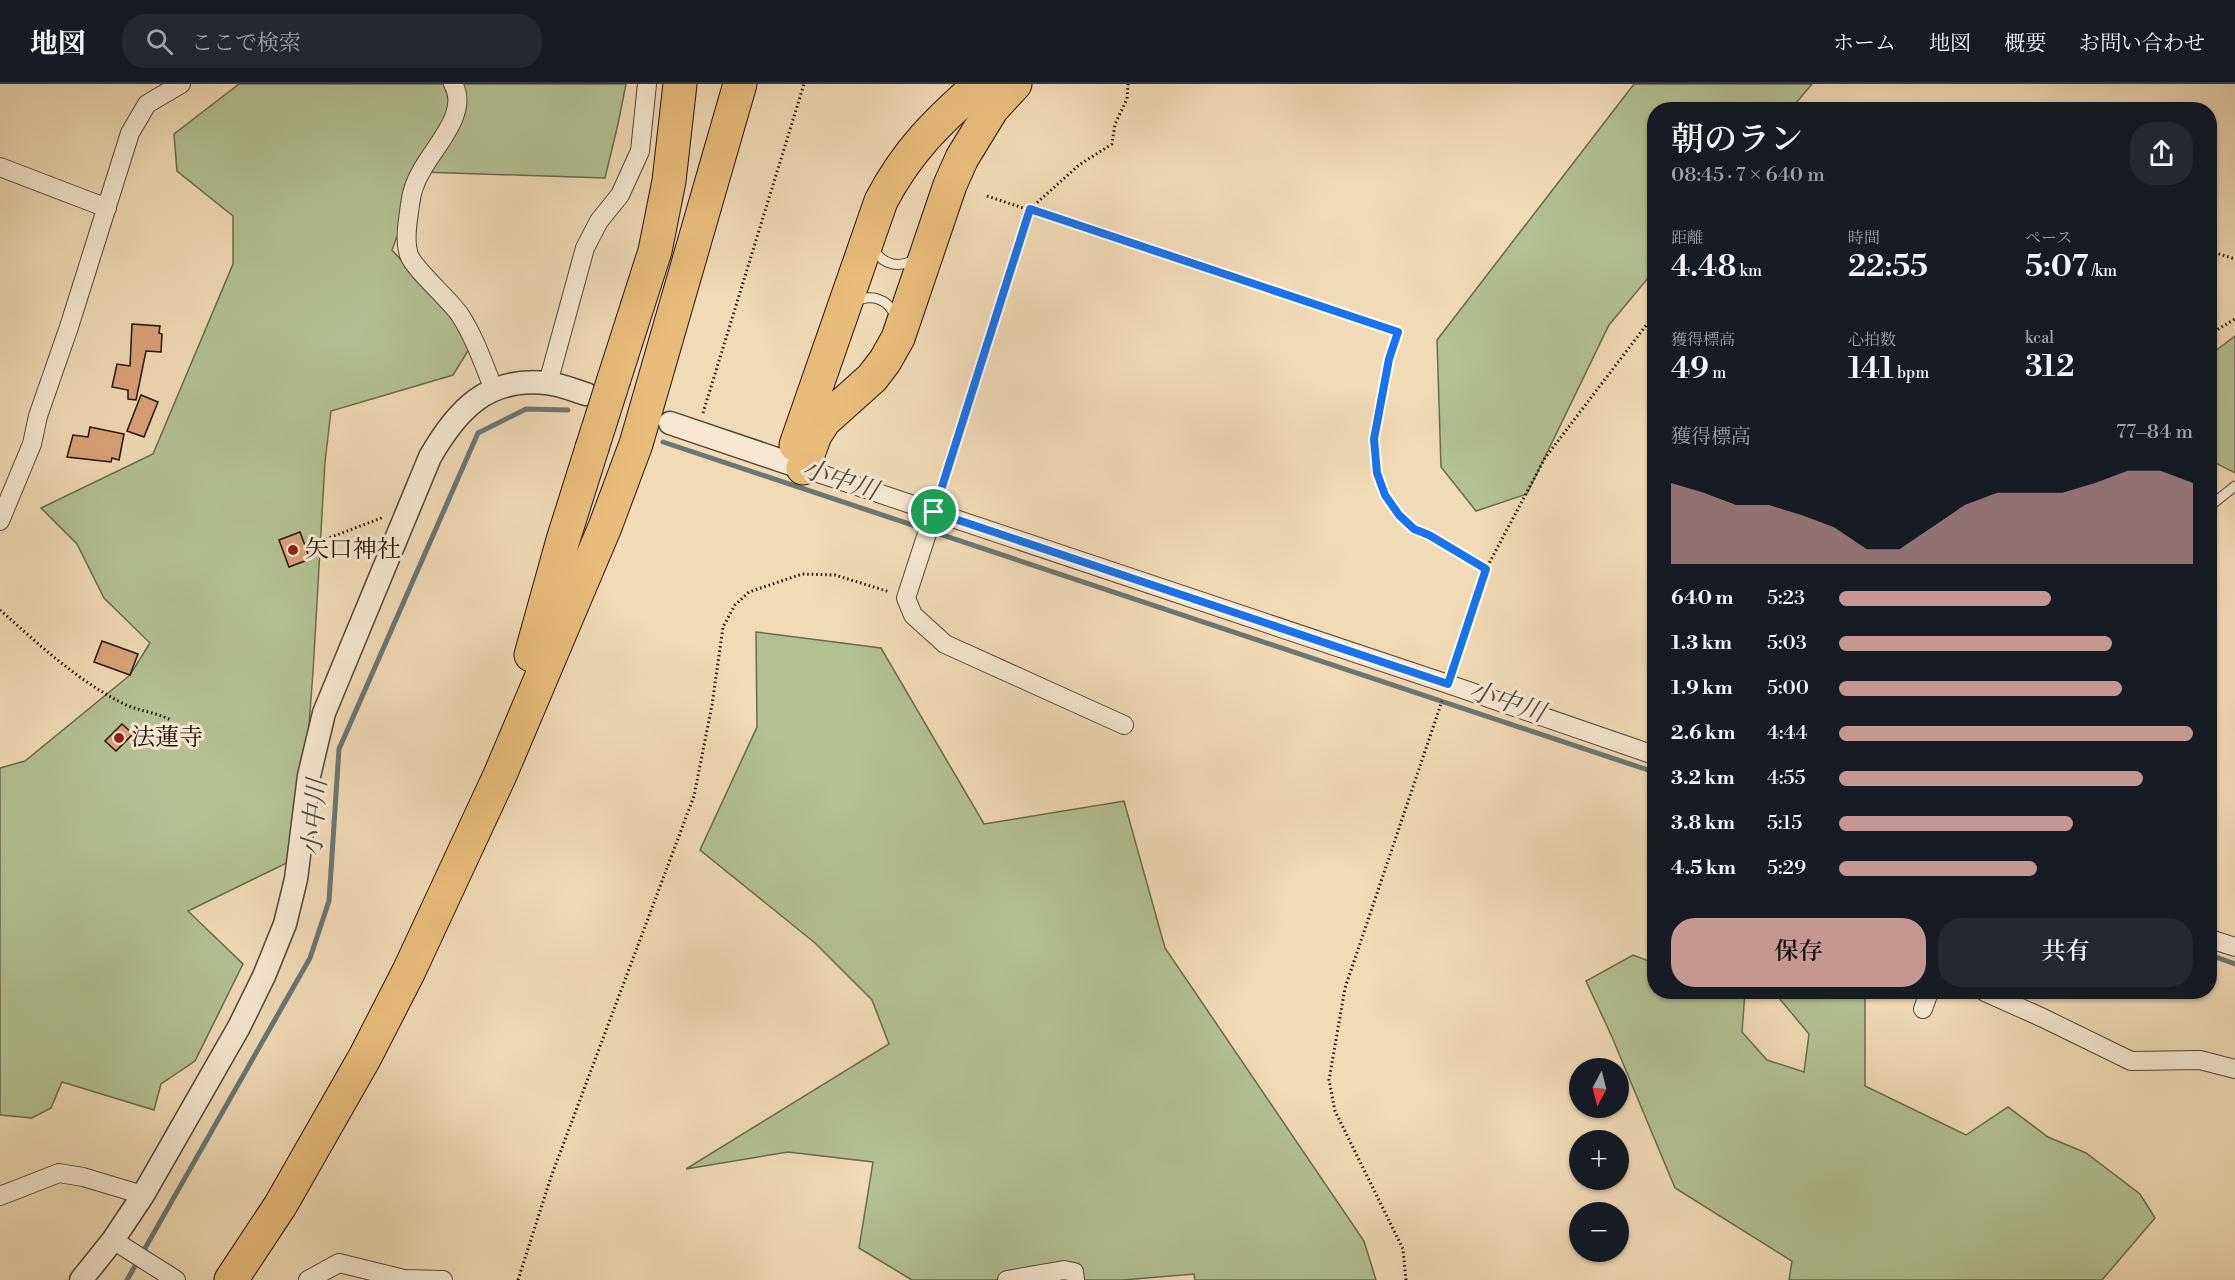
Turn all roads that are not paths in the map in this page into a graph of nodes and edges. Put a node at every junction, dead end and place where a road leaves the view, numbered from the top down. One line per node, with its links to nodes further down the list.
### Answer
1 (182, 84): 11 (street)
2 (453, 84): 18 (street)
3 (647, 84): 16 (street)
4 (680, 84): 17 (highway)
5 (727, 84): 26 (highway)
6 (740, 84): 20 (highway)
7 (757, 84): 20 (highway)
8 (980, 84): 12 (highway)
9 (1015, 84): 13 (highway)
10 (0, 167): 11 (street)
11 (107, 208): 25 (street)
12 (869, 230): 13 (lane); 14 (highway)
13 (929, 246): 15 (highway)
14 (840, 315): 15 (lane); 21 (highway)
15 (898, 338): 21 (highway)
16 (548, 383): 17 (street); 18 (street)
17 (600, 386): 26 (highway, bridge)
18 (494, 390): 36 (street)
19 (670, 423): 21 (street)
20 (636, 444): 38 (highway)
21 (796, 466): 24 (street)
22 (2235, 486): 23 (lane)
23 (2217, 500)
24 (933, 516): 27 (street); 28 (street)
25 (0, 521)
26 (526, 671): 38 (highway)
27 (1124, 725)
28 (1647, 753)
29 (2217, 941): 30 (street)
30 (2235, 947)
31 (1927, 999): 33 (street)
32 (2001, 999): 34 (street)
33 (1923, 1009)
34 (2235, 1069)
35 (0, 1196): 36 (street)
36 (143, 1196): 37 (street)
37 (113, 1240): 39 (street); 40 (street)
38 (234, 1276)
39 (81, 1280)
40 (176, 1280)
41 (308, 1280): 42 (street)
42 (443, 1280)
43 (1007, 1280): 44 (street)
44 (1075, 1280)

